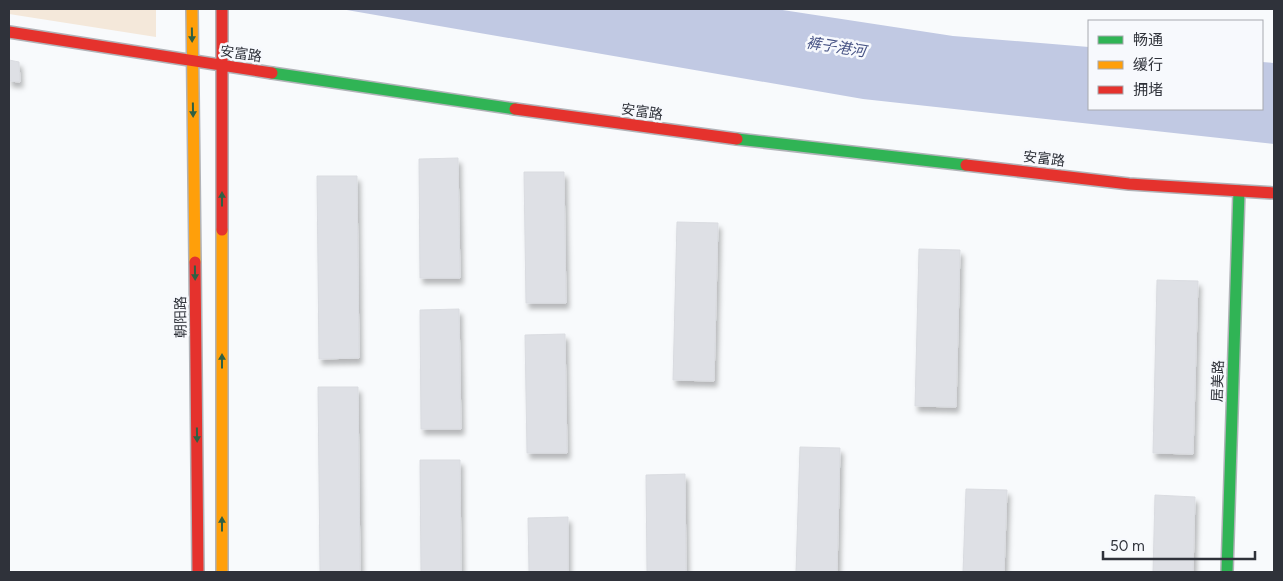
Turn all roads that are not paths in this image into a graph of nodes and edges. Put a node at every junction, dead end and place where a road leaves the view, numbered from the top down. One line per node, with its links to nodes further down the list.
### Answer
1 (192, 9): 4 (street, 朝阳路, one-way to 4)
2 (222, 9): 5 (street)
3 (9, 32): 4 (street, 安富路)
4 (193, 62): 5 (street, 安富路); 8 (street, 朝阳路, one-way to 8)
5 (222, 66): 6 (street, 安富路); 9 (street, one-way to 5)
6 (1239, 191): 7 (street, 安富路); 10 (street, 居美路)
7 (1274, 193)
8 (198, 572)
9 (222, 572)
10 (1227, 572)

